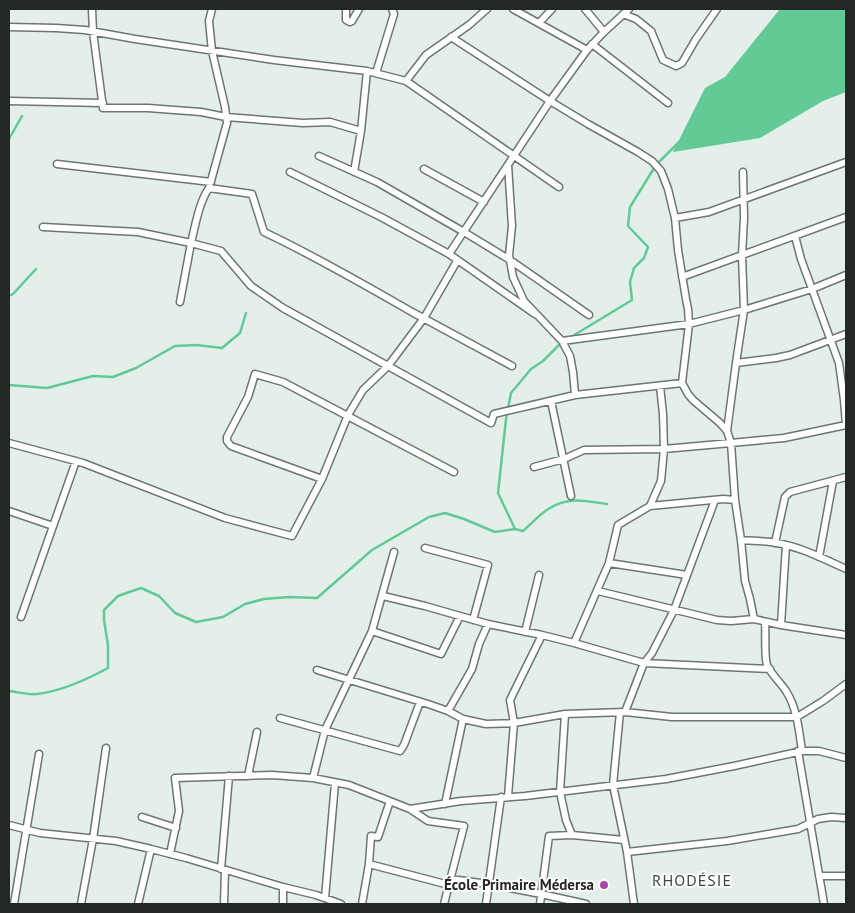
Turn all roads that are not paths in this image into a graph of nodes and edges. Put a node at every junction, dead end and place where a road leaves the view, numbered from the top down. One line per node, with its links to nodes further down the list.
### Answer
1 (92, 9): 15 (street)
2 (212, 9): 19 (street)
3 (346, 9): 4 (street)
4 (359, 9)
5 (392, 9): 21 (street)
6 (487, 9): 17 (street)
7 (514, 9): 13 (street)
8 (552, 9): 13 (street)
9 (585, 9): 16 (street)
10 (629, 9): 12 (street)
11 (717, 9): 12 (street)
12 (623, 14): 16 (street)
13 (540, 23): 18 (street)
14 (9, 27): 15 (street)
15 (92, 32): 19 (street); 25 (street)
16 (604, 32): 18 (street)
17 (451, 37): 22 (street); 24 (street)
18 (589, 47): 24 (street); 26 (street)
19 (212, 51): 20 (street); 27 (street)
20 (367, 71): 21 (street); 28 (street)
21 (376, 72): 22 (street)
22 (406, 81): 30 (street)
23 (9, 101): 25 (street)
24 (550, 101): 30 (street); 43 (street)
25 (102, 103): 27 (street)
26 (668, 103)
27 (226, 117): 28 (street); 38 (street)
28 (361, 131): 36 (street)
29 (319, 156): 36 (street)
30 (514, 156): 33 (street); 39 (street)
31 (846, 162): 40 (street)
32 (57, 164): 38 (street)
33 (508, 165): 41 (street); 50 (street)
34 (424, 169): 41 (street)
35 (290, 172): 48 (street)
36 (354, 172): 45 (street)
37 (743, 172): 40 (street)
38 (210, 185): 47 (street); 59 (street)
39 (559, 186)
40 (744, 199): 43 (street); 49 (street)
41 (484, 202): 45 (street)
42 (846, 217): 46 (street)
43 (675, 218): 53 (street)
44 (43, 226): 47 (street)
45 (464, 232): 48 (street); 50 (street)
46 (795, 236): 49 (street); 54 (street)
47 (190, 243): 55 (street); 65 (street)
48 (449, 254): 51 (street)
49 (742, 255): 53 (street); 56 (street)
50 (510, 260): 57 (street); 58 (street)
51 (457, 261): 57 (street); 59 (street)
52 (846, 276): 54 (street)
53 (682, 277): 60 (street)
54 (812, 288): 56 (street); 62 (street)
55 (180, 302)
56 (744, 310): 60 (street); 64 (street)
57 (535, 314): 63 (street)
58 (589, 315)
59 (424, 318): 65 (street); 66 (street)
60 (689, 324): 63 (street); 68 (street)
61 (846, 334): 62 (street)
62 (831, 340): 64 (street); 67 (street)
63 (562, 341): 70 (street)
64 (736, 363): 74 (street)
65 (388, 366): 71 (street); 72 (street)
66 (512, 366)
67 (844, 376): 73 (street)
68 (682, 383): 69 (street); 74 (street)
69 (660, 386): 70 (street); 77 (street)
70 (575, 395): 71 (street)
71 (551, 400): 78 (street)
72 (348, 415): 81 (street); 83 (street); 83 (street)
73 (846, 425): 76 (street)
74 (727, 431): 76 (street)
75 (9, 443): 79 (street)
76 (731, 443): 77 (street); 87 (street)
77 (664, 449): 78 (street); 88 (street)
78 (564, 459): 80 (street); 85 (street)
79 (76, 461): 83 (street); 90 (street)
80 (534, 467)
81 (454, 472)
82 (846, 477): 84 (street)
83 (322, 479)
84 (833, 480): 92 (street); 96 (street)
85 (571, 496)
86 (715, 500): 87 (street); 88 (street); 100 (street)
87 (735, 500): 91 (street)
88 (650, 506): 97 (street)
89 (9, 511): 90 (street)
90 (54, 526): 105 (street)
91 (741, 540): 92 (street); 106 (street)
92 (776, 543): 93 (street)
93 (786, 545): 96 (street); 110 (street)
94 (425, 548): 107 (street)
95 (394, 552): 102 (street)
96 (819, 557): 98 (street)
97 (609, 563): 100 (street); 101 (street)
98 (846, 569)
99 (539, 575): 112 (street)
100 (687, 575): 103 (street)
101 (598, 591): 103 (street); 115 (street)
102 (383, 596): 104 (street); 111 (street)
103 (674, 610): 106 (street); 116 (street)
104 (460, 616): 107 (street); 111 (street)
105 (21, 617)
106 (754, 619): 108 (street)
107 (473, 620): 109 (street)
108 (766, 622): 110 (street); 117 (street)
109 (488, 624): 112 (street); 122 (street)
110 (780, 625): 114 (street)
111 (372, 631): 119 (street)
112 (525, 632): 113 (street)
113 (542, 635): 115 (street); 128 (street)
114 (846, 635)
115 (574, 643): 116 (street)
116 (644, 663): 117 (street); 123 (street)
117 (770, 669): 125 (street)
118 (317, 670): 119 (street)
119 (349, 679): 121 (street); 129 (street)
120 (846, 684): 125 (street)
121 (420, 702): 122 (street); 129 (street)
122 (448, 711): 127 (street)
123 (622, 712): 124 (street); 125 (street); 139 (street)
124 (565, 714): 128 (street); 140 (street)
125 (797, 717): 132 (street)
126 (280, 718): 129 (street)
127 (463, 719): 128 (street); 143 (street)
128 (514, 723): 141 (street)
129 (325, 730): 137 (street)
130 (257, 732): 136 (street)
131 (106, 748): 152 (street)
132 (800, 751): 134 (street); 139 (street); 147 (street)
133 (39, 754): 150 (street)
134 (846, 758)
135 (229, 776): 136 (street); 149 (street); 158 (street)
136 (248, 776): 137 (street)
137 (312, 778): 138 (street)
138 (335, 783): 142 (street); 165 (street)
139 (613, 785): 140 (street); 153 (street)
140 (560, 792): 141 (street); 151 (street)
141 (505, 797): 143 (street); 162 (street)
142 (390, 801): 144 (street); 157 (street)
143 (445, 804): 144 (street)
144 (410, 809): 161 (street)
145 (142, 817): 149 (street)
146 (846, 818): 147 (street)
147 (809, 822): 155 (street); 159 (street)
148 (9, 825): 150 (street)
149 (176, 828): 156 (street)
150 (26, 829): 152 (street); 166 (street)
151 (572, 835): 153 (street); 164 (street)
152 (93, 839): 154 (street); 167 (street)
153 (624, 840): 155 (street)
154 (151, 849): 156 (street); 168 (street)
155 (627, 852): 177 (street)
156 (170, 854): 158 (street)
157 (369, 864): 161 (street); 172 (street)
158 (223, 870): 163 (street); 169 (street)
159 (819, 876): 160 (street); 178 (street)
160 (846, 876)
161 (449, 882): 162 (street); 173 (street)
162 (489, 884): 164 (street); 174 (street)
163 (283, 888): 165 (street); 170 (street)
164 (541, 894): 175 (street); 176 (street)
165 (325, 898): 171 (street)
166 (14, 904)
167 (81, 904)
168 (138, 904)
169 (224, 904)
170 (283, 904)
171 (341, 904)
172 (362, 904)
173 (444, 904)
174 (486, 904)
175 (540, 904)
176 (586, 904)
177 (634, 904)
178 (824, 904)

